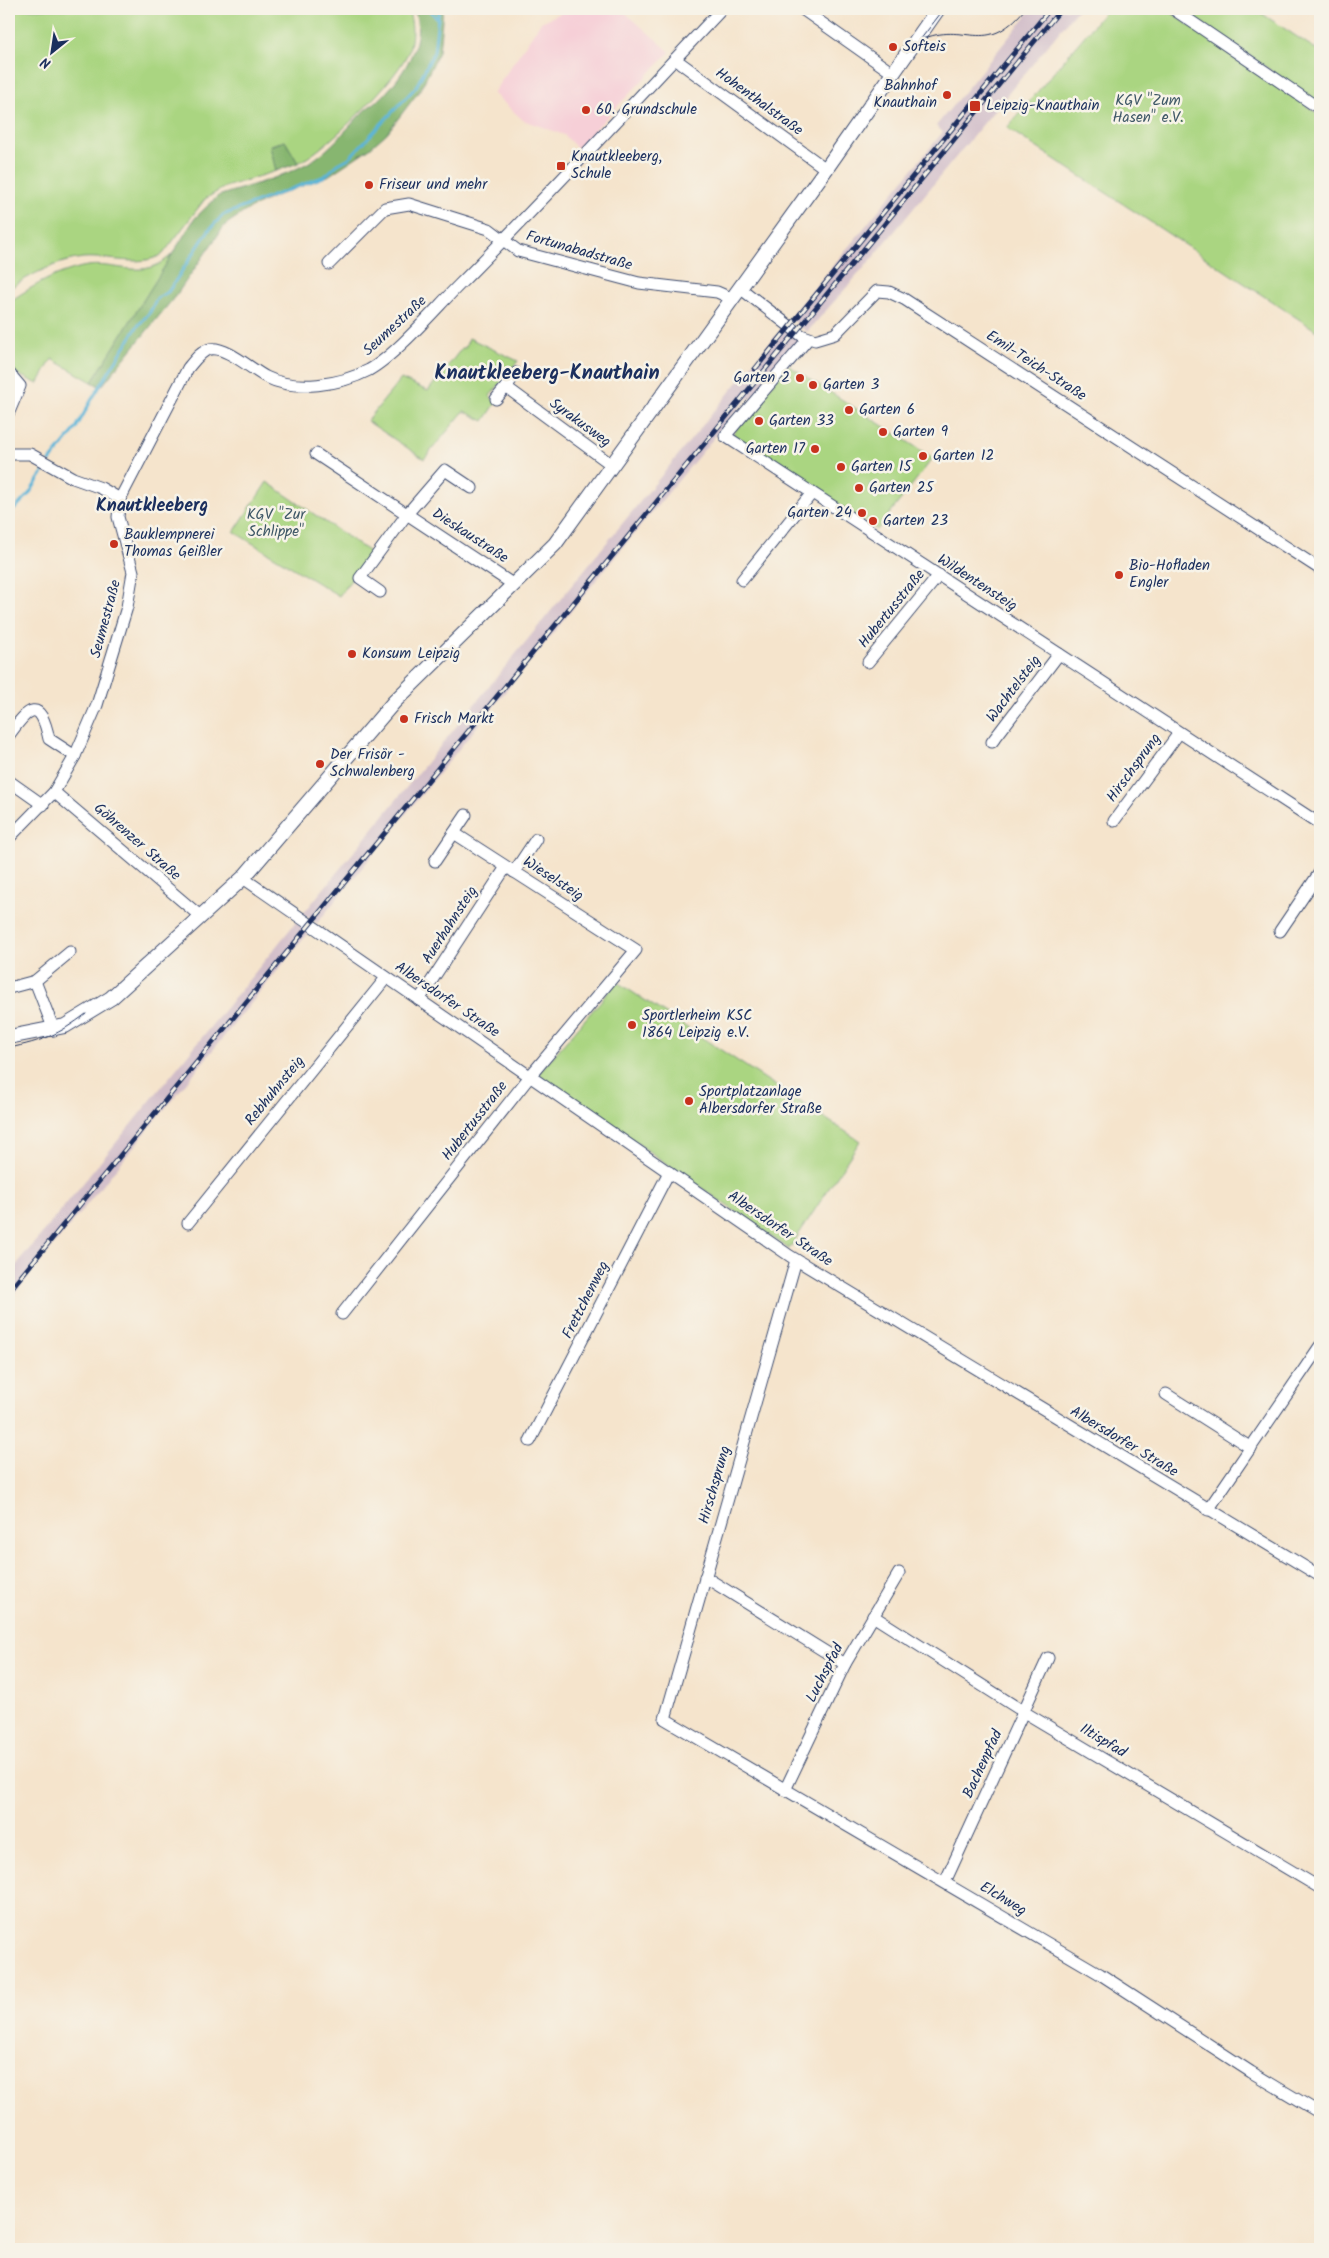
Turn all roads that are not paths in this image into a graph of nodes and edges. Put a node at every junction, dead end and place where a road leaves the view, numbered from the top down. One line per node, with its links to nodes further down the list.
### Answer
1 (722, 9): 5 (street, Seumestraße)
2 (802, 9): 6 (street)
3 (938, 9): 6 (main road)
4 (1173, 9): 7 (street)
5 (675, 59): 8 (street, Hohenthalstraße); 9 (street, Seumestraße)
6 (894, 74): 8 (main road)
7 (1320, 109)
8 (826, 169): 11 (main road)
9 (504, 240): 10 (street, Fortunabadstraße); 11 (street, Fortunabadstraße); 23 (street, Seumestraße)
10 (329, 264)
11 (737, 293): 12 (street); 20 (main road)
12 (808, 338): 22 (street, Wildentensteig); 25 (street, Emil-Teich-Straße)
13 (9, 373): 17 (street)
14 (516, 373): 15 (street)
15 (506, 387): 16 (street); 20 (street, Syrakusweg)
16 (496, 400)
17 (9, 412)
18 (9, 454): 23 (street)
19 (316, 454): 24 (street, Dieskaustraße)
20 (612, 465): 28 (main road)
21 (472, 488): 24 (street, Dieskaustraße)
22 (812, 492): 26 (street, Wildentensteig); 27 (street)
23 (120, 499): 35 (street, Seumestraße)
24 (407, 514): 28 (street, Dieskaustraße); 29 (street, Dieskaustraße)
25 (1320, 569)
26 (939, 575): 30 (street, Wildentensteig); 31 (street, Hubertusstraße)
27 (742, 580)
28 (514, 585): 48 (main road)
29 (380, 592)
30 (1059, 654): 32 (street, Wildentensteig); 34 (street, Wachtelsteig)
31 (868, 662)
32 (1179, 733): 40 (street, Hirschsprung); 41 (street, Wildentensteig)
33 (9, 735): 35 (street)
34 (992, 742)
35 (75, 756): 37 (street, Seumestraße)
36 (9, 781): 38 (street)
37 (54, 792): 38 (street, Seumestraße); 49 (street, Göhrenzer Straße)
38 (43, 805): 43 (street, Seumestraße)
39 (466, 815): 42 (street)
40 (1114, 821)
41 (1320, 824)
42 (454, 834): 45 (street); 46 (street, Wieselsteig)
43 (9, 838)
44 (536, 839): 46 (street, Auerhahnsteig)
45 (436, 861)
46 (510, 870): 51 (street, Wieselsteig); 56 (street, Auerhahnsteig)
47 (1320, 872): 50 (street)
48 (243, 878): 49 (main road); 53 (street, Albersdorfer Straße)
49 (200, 916): 57 (main road)
50 (1280, 931)
51 (636, 950): 59 (street, Hubertusstraße)
52 (70, 952): 54 (street)
53 (386, 978): 56 (street, Albersdorfer Straße); 61 (street, Rebhuhnsteig)
54 (35, 981): 55 (street); 57 (street)
55 (9, 988)
56 (419, 1000): 59 (street, Albersdorfer Straße)
57 (54, 1030): 58 (main road)
58 (9, 1038)
59 (531, 1075): 60 (street, Albersdorfer Straße); 63 (street, Hubertusstraße)
60 (669, 1172): 62 (street, Albersdorfer Straße); 66 (street, Frettchenweg)
61 (188, 1223)
62 (796, 1260): 68 (street, Albersdorfer Straße); 70 (street, Hirschsprung)
63 (342, 1314)
64 (1320, 1346): 67 (street)
65 (1166, 1394): 67 (street)
66 (530, 1441)
67 (1251, 1448): 68 (street)
68 (1208, 1510): 71 (street, Albersdorfer Straße)
69 (898, 1573): 72 (street, Luchspfad)
70 (705, 1576): 74 (street); 76 (street, Hirschsprung)
71 (1320, 1576)
72 (873, 1616): 74 (street, Luchspfad); 75 (street, Iltispfad)
73 (1048, 1658): 75 (street, Bachenpfad)
74 (845, 1664): 77 (street, Luchspfad)
75 (1024, 1712): 78 (street, Bachenpfad); 79 (street, Iltispfad)
76 (665, 1719): 77 (street, Elchweg)
77 (786, 1790): 78 (street, Elchweg)
78 (945, 1882): 80 (street, Elchweg)
79 (1320, 1888)
80 (1320, 2113)

